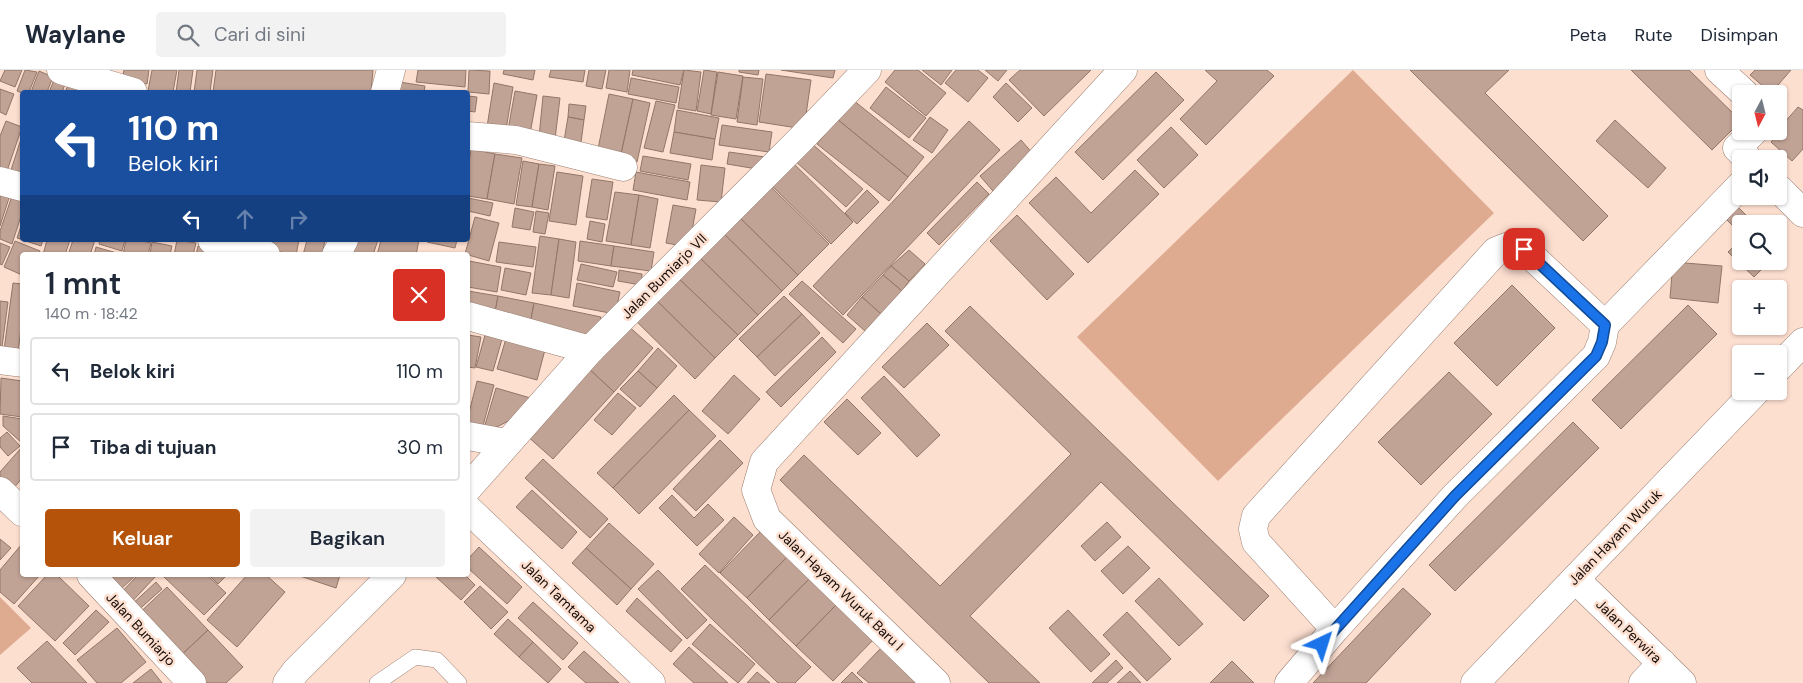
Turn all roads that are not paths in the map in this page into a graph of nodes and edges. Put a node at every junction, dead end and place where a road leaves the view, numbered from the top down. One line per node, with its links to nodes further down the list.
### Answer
1 (61, 70): 7 (street)
2 (390, 70): 8 (street)
3 (867, 70): 23 (street, Jalan Bumiarjo VII)
4 (1123, 70): 44 (street, Jalan Hayam Wuruk Baru I)
5 (1719, 70): 6 (street)
6 (1735, 85)
7 (126, 90)
8 (385, 90)
9 (470, 136): 12 (street)
10 (1745, 140): 11 (street)
11 (1739, 150)
12 (623, 167)
13 (0, 181): 14 (street)
14 (20, 186)
15 (1732, 194): 21 (street)
16 (1787, 197): 17 (street)
17 (1803, 213)
18 (219, 242): 19 (street)
19 (255, 252)
20 (470, 317): 23 (street)
21 (1605, 325): 37 (street); 37 (street)
22 (1803, 342): 24 (street)
23 (590, 350): 29 (street, Jalan Bumiarjo VII)
24 (1787, 359)
25 (0, 360): 26 (street)
26 (20, 363)
27 (1747, 400): 36 (street, Jalan Hayam Wuruk)
28 (470, 436): 29 (street)
29 (506, 443): 30 (street, Jalan Bumiarjo VII)
30 (470, 486)
31 (0, 491): 32 (street)
32 (20, 510)
33 (470, 510): 43 (street, Jalan Tamtama)
34 (93, 577): 40 (street, Jalan Bumiarjo)
35 (390, 577): 39 (street)
36 (1576, 579): 38 (street, Jalan Perwira); 46 (street, Jalan Hayam Wuruk)
37 (1335, 629): 45 (street)
38 (1662, 663): 47 (street); 48 (street, Jalan Perwira)
39 (293, 679)
40 (192, 683)
41 (377, 683): 42 (lane)
42 (459, 683)
43 (651, 683)
44 (936, 683)
45 (1289, 683)
46 (1475, 683)
47 (1643, 683)
48 (1682, 683)

